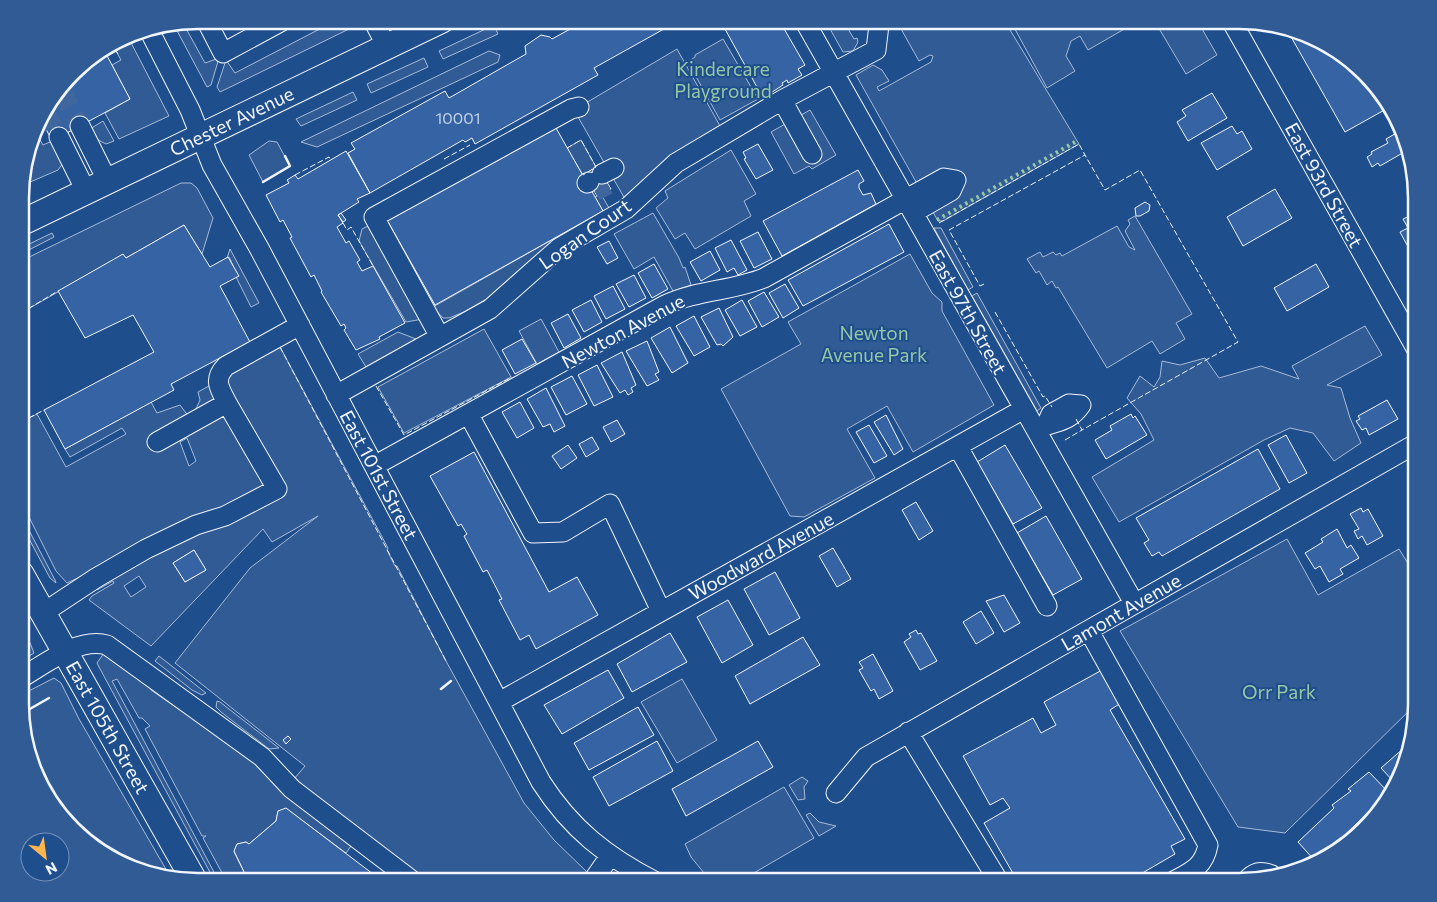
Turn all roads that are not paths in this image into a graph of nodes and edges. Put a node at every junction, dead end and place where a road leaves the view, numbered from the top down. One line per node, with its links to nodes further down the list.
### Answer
1 (211, 29): 2 (street)
2 (267, 29)
3 (378, 29): 9 (street)
4 (424, 29): 9 (main road, Chester Avenue)
5 (809, 29): 10 (street, East 97th Street)
6 (879, 29): 10 (street, Logan Court)
7 (1236, 29): 20 (street, East 93rd Street)
8 (151, 36): 14 (street, East 101st Street)
9 (387, 47): 14 (main road, Chester Avenue)
10 (834, 72): 11 (street, Logan Court); 17 (street, East 97th Street)
11 (782, 100): 15 (street); 21 (street, Logan Court)
12 (579, 107): 21 (street)
13 (70, 131): 16 (street)
14 (202, 136): 16 (main road, Chester Avenue); 19 (street, East 101st Street)
15 (812, 154)
16 (98, 187): 18 (main road, Chester Avenue)
17 (909, 207): 24 (street, East 97th Street); 25 (street, Newton Avenue)
18 (29, 220)
19 (300, 325): 22 (street, East 101st Street); 23 (street)
20 (1408, 334)
21 (440, 337): 22 (street, Logan Court)
22 (336, 394): 29 (street, East 101st Street)
23 (227, 403): 26 (street); 34 (street)
24 (1024, 409): 27 (street, Woodward Avenue); 31 (street, East 97th Street)
25 (469, 415): 29 (street, Newton Avenue); 33 (street)
26 (157, 442)
27 (958, 447): 32 (street); 33 (street, Woodward Avenue)
28 (1408, 448): 31 (street, Lamont Avenue)
29 (374, 466): 38 (street, East 101st Street)
30 (29, 587): 34 (main road, East 105th Street)
31 (1134, 603): 35 (street, Lamont Avenue)
32 (1047, 606)
33 (661, 611): 38 (street, Woodward Avenue)
34 (43, 613): 36 (main road, East 105th Street)
35 (1089, 631): 39 (street, Lamont Avenue); 47 (street)
36 (66, 653): 37 (street); 42 (main road, East 105th Street); 43 (street)
37 (29, 674)
38 (499, 702): 41 (street, East 101st Street)
39 (908, 732): 40 (street, Lamont Avenue); 46 (street)
40 (836, 793)
41 (610, 856): 44 (street); 45 (street, East 101st Street)
42 (190, 873)
43 (402, 873)
44 (598, 873)
45 (640, 873)
46 (994, 873)
47 (1188, 873)

